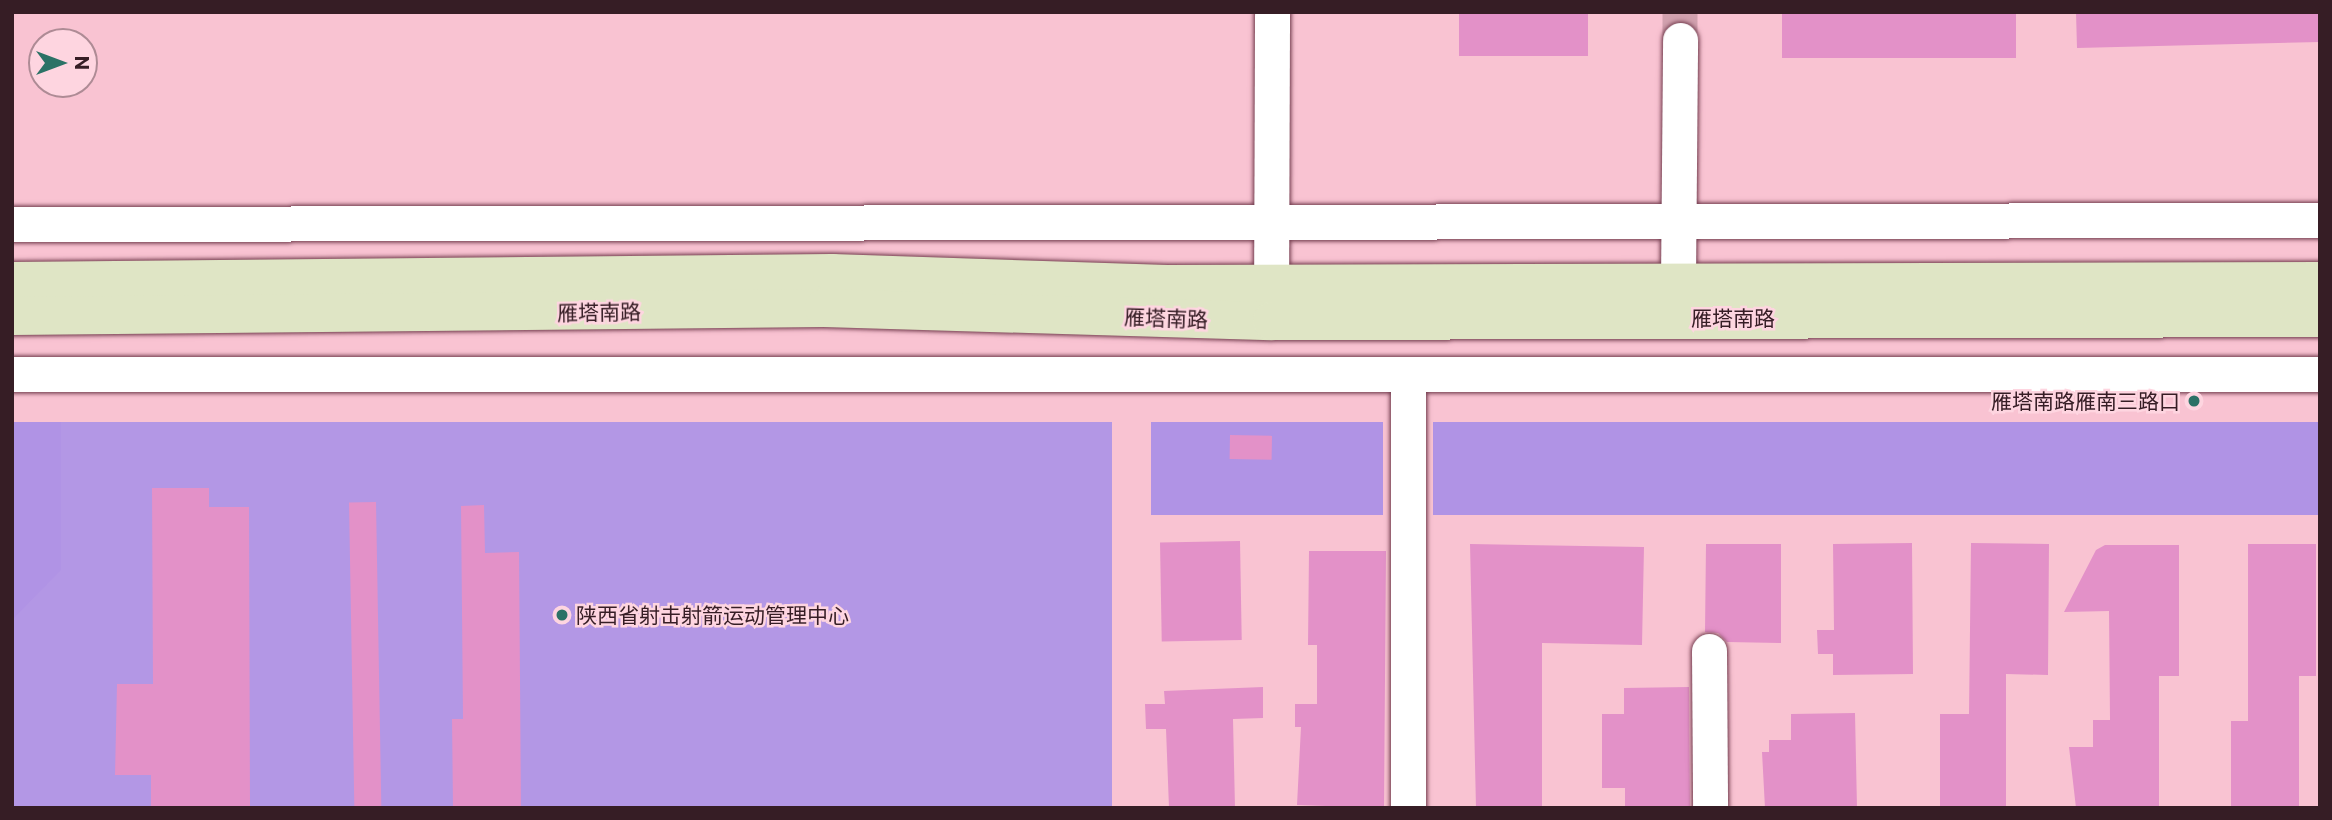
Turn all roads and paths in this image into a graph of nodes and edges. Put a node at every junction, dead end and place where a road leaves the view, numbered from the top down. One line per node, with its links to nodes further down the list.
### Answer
1 (1272, 12): 5 (street)
2 (1679, 40): 4 (street)
3 (2320, 220): 4 (street)
4 (1679, 221): 5 (street); 8 (street)
5 (1271, 222): 6 (street); 10 (street)
6 (12, 224)
7 (12, 281): 10 (main road, 雁塔南路)
8 (1678, 281): 9 (main road, 雁塔南路); 10 (main road, 雁塔南路)
9 (2320, 281)
10 (1270, 284): 13 (street)
11 (12, 316): 13 (main road, 雁塔南路)
12 (2320, 318): 13 (main road, 雁塔南路)
13 (1272, 321)
14 (12, 374): 15 (street)
15 (1408, 374): 16 (street); 18 (street)
16 (2320, 374)
17 (1709, 651): 19 (street)
18 (1408, 808)
19 (1710, 808)

